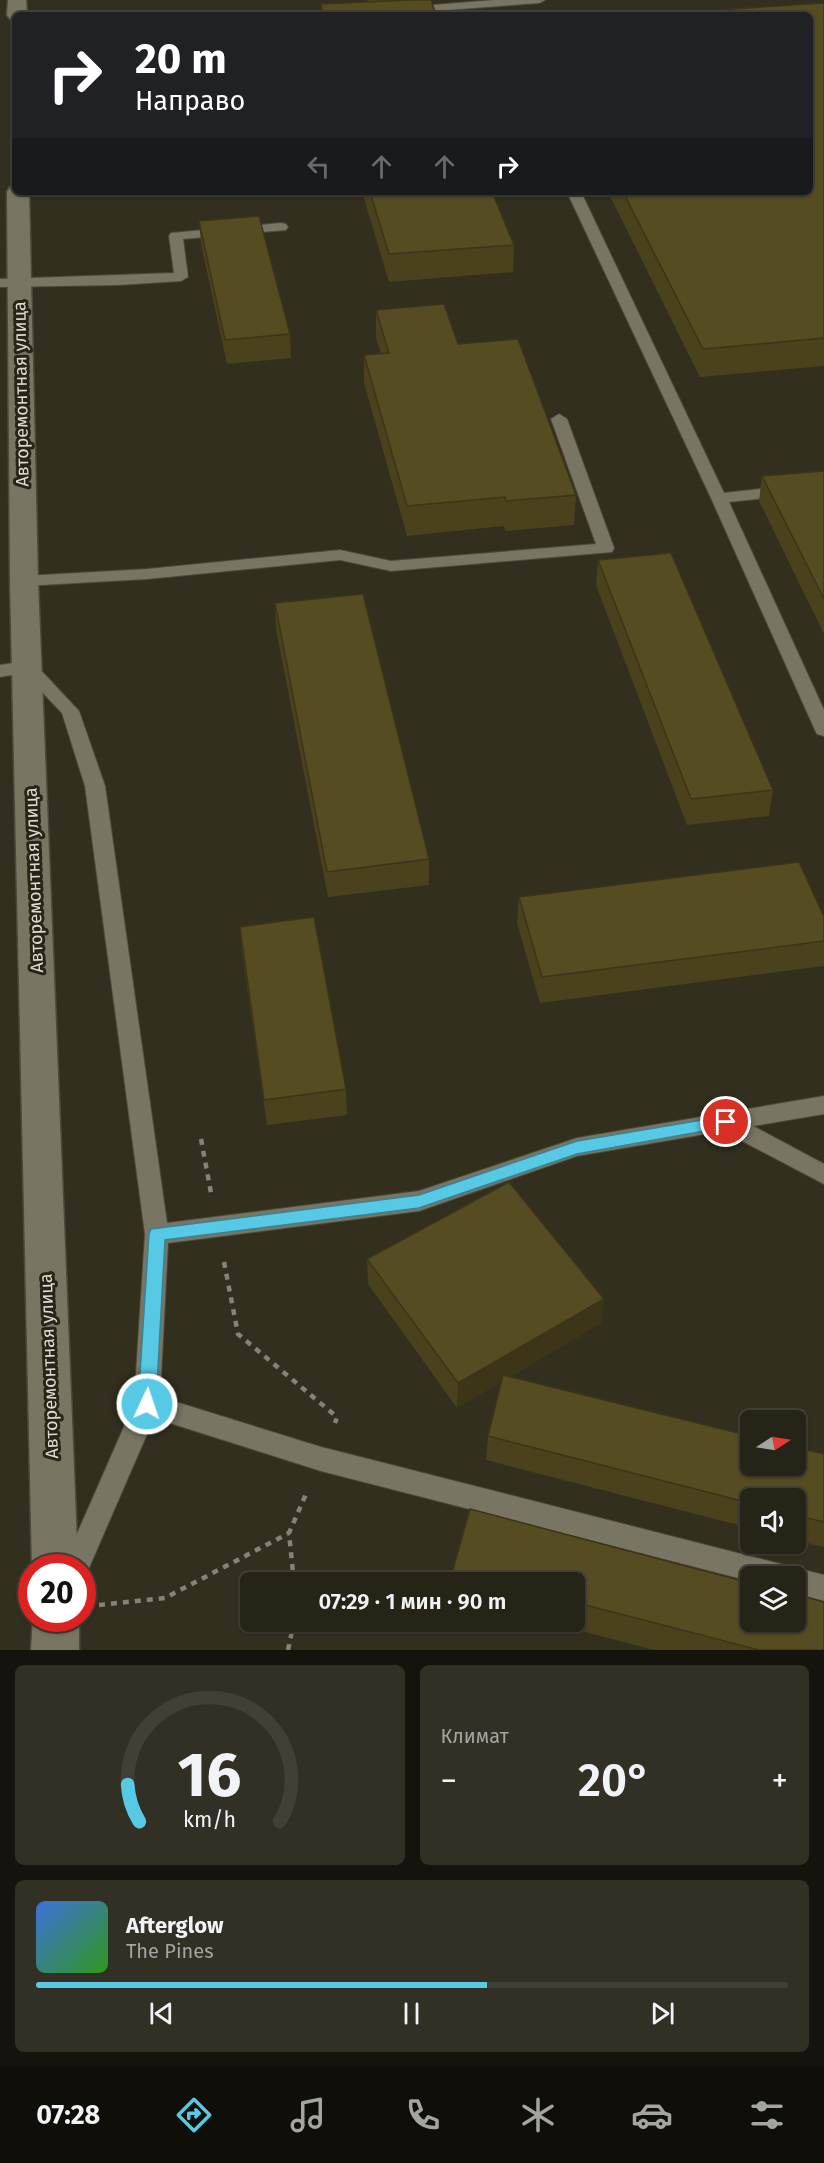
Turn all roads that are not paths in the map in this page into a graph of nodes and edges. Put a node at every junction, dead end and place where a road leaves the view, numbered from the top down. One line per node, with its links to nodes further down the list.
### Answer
1 (539, 0): 2 (lane)
2 (469, 2): 3 (lane)
3 (390, 11)
4 (18, 195): 7 (street, Авторемонтная улица)
5 (575, 195): 10 (lane)
6 (281, 227): 7 (lane)
7 (10, 282): 11 (street, Авторемонтная улица)
8 (559, 419): 11 (lane)
9 (824, 487): 10 (lane)
10 (719, 498): 13 (lane)
11 (24, 581): 12 (street, Авторемонтная улица)
12 (14, 669): 17 (lane); 19 (street, Авторемонтная улица)
13 (824, 730)
14 (824, 1106): 15 (lane)
15 (726, 1122): 16 (lane); 17 (lane)
16 (824, 1174)
17 (157, 1234): 18 (lane)
18 (147, 1404): 20 (lane); 21 (lane)
19 (54, 1554)
20 (81, 1554)
21 (744, 1566)
22 (806, 1583): 23 (lane)
23 (824, 1588)
24 (64, 1632): 25 (street)
25 (55, 1650)

